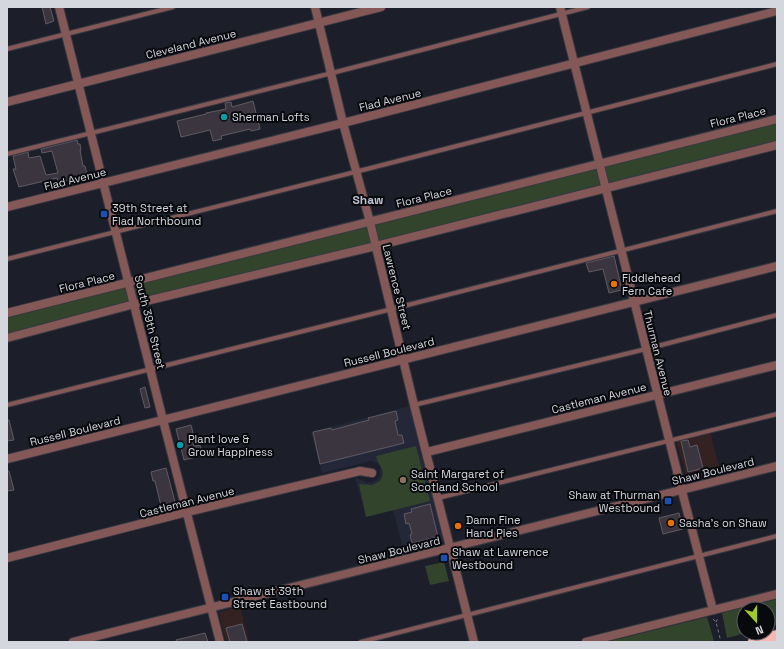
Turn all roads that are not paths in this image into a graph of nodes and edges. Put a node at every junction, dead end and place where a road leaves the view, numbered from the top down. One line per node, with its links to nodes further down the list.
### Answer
1 (59, 7): 9 (street, South 39th Street)
2 (173, 7): 9 (lane)
3 (315, 7): 8 (street, Lawrence Street)
4 (380, 7): 8 (street, Cleveland Avenue)
5 (588, 7): 6 (lane)
6 (561, 10): 11 (street, Thurman Avenue); 13 (lane)
7 (777, 11): 11 (street, Flad Avenue)
8 (319, 23): 13 (street, Lawrence Street); 14 (street, Cleveland Avenue)
9 (67, 34): 10 (lane); 14 (street, South 39th Street)
10 (7, 49)
11 (574, 64): 16 (street, Thurman Avenue); 18 (street, Flad Avenue)
12 (777, 64): 16 (lane)
13 (332, 73): 18 (street, Lawrence Street); 19 (lane)
14 (79, 84): 15 (street, Cleveland Avenue); 19 (street, South 39th Street)
15 (7, 102)
16 (587, 114): 22 (street, Thurman Avenue); 23 (lane)
17 (777, 119): 22 (street, Flora Place)
18 (343, 123): 23 (street, Lawrence Street); 24 (street, Flad Avenue)
19 (92, 133): 21 (lane); 24 (street, South 39th Street)
20 (777, 145): 25 (street)
21 (7, 154)
22 (600, 163): 25 (street, Thurman Avenue); 28 (street, Flora Place)
23 (357, 172): 28 (street, Lawrence Street); 29 (lane)
24 (104, 183): 26 (street, Flad Avenue); 29 (street, South 39th Street)
25 (606, 188): 30 (street); 31 (street, Thurman Avenue)
26 (7, 207)
27 (777, 211): 31 (lane)
28 (370, 222): 30 (street, Lawrence Street); 34 (street, Flora Place)
29 (116, 232): 32 (lane); 34 (street, South 39th Street)
30 (376, 246): 36 (street); 37 (street, Lawrence Street)
31 (621, 250): 35 (street, Thurman Avenue); 37 (lane)
32 (7, 259)
33 (777, 266): 35 (street, Russell Boulevard)
34 (129, 282): 36 (street, South 39th Street); 38 (street, Flora Place)
35 (634, 302): 41 (street, Thurman Avenue); 42 (street, Russell Boulevard)
36 (134, 304): 40 (street); 44 (street, South 39th Street)
37 (391, 309): 42 (street, Lawrence Street); 44 (lane)
38 (7, 313)
39 (777, 316): 41 (lane)
40 (7, 338)
41 (646, 349): 45 (street, Thurman Avenue); 47 (lane)
42 (404, 359): 47 (street, Lawrence Street); 49 (street, Russell Boulevard)
43 (777, 365): 45 (street, Castleman Avenue)
44 (150, 369): 46 (lane); 49 (street, South 39th Street)
45 (658, 395): 50 (street, Thurman Avenue); 51 (street, Castleman Avenue)
46 (7, 405)
47 (414, 405): 51 (street, Lawrence Street)
48 (777, 414): 50 (lane)
49 (163, 420): 52 (street, Russell Boulevard); 57 (street, South 39th Street)
50 (669, 440): 55 (street, Thurman Avenue); 56 (lane)
51 (426, 452): 56 (street, Lawrence Street)
52 (7, 459)
53 (777, 466): 55 (street, Shaw Boulevard)
54 (372, 473): 57 (street, Castleman Avenue)
55 (682, 491): 59 (street, Shaw Boulevard); 60 (street, Thurman Avenue)
56 (438, 498): 59 (street, Lawrence Street)
57 (187, 512): 61 (street, Castleman Avenue); 63 (street, South 39th Street)
58 (777, 536): 60 (lane)
59 (451, 549): 63 (street, Shaw Boulevard); 65 (street, Lawrence Street)
60 (699, 555): 64 (street, Thurman Avenue); 65 (lane)
61 (7, 558)
62 (777, 594): 64 (street)
63 (211, 607): 67 (street, Shaw Boulevard); 68 (street, South 39th Street)
64 (713, 610): 71 (street)
65 (467, 615): 69 (lane); 70 (street, Lawrence Street)
66 (777, 636): 72 (highway)
67 (73, 642)
68 (220, 642)
69 (361, 642)
70 (474, 642)
71 (586, 642)
72 (754, 642)

